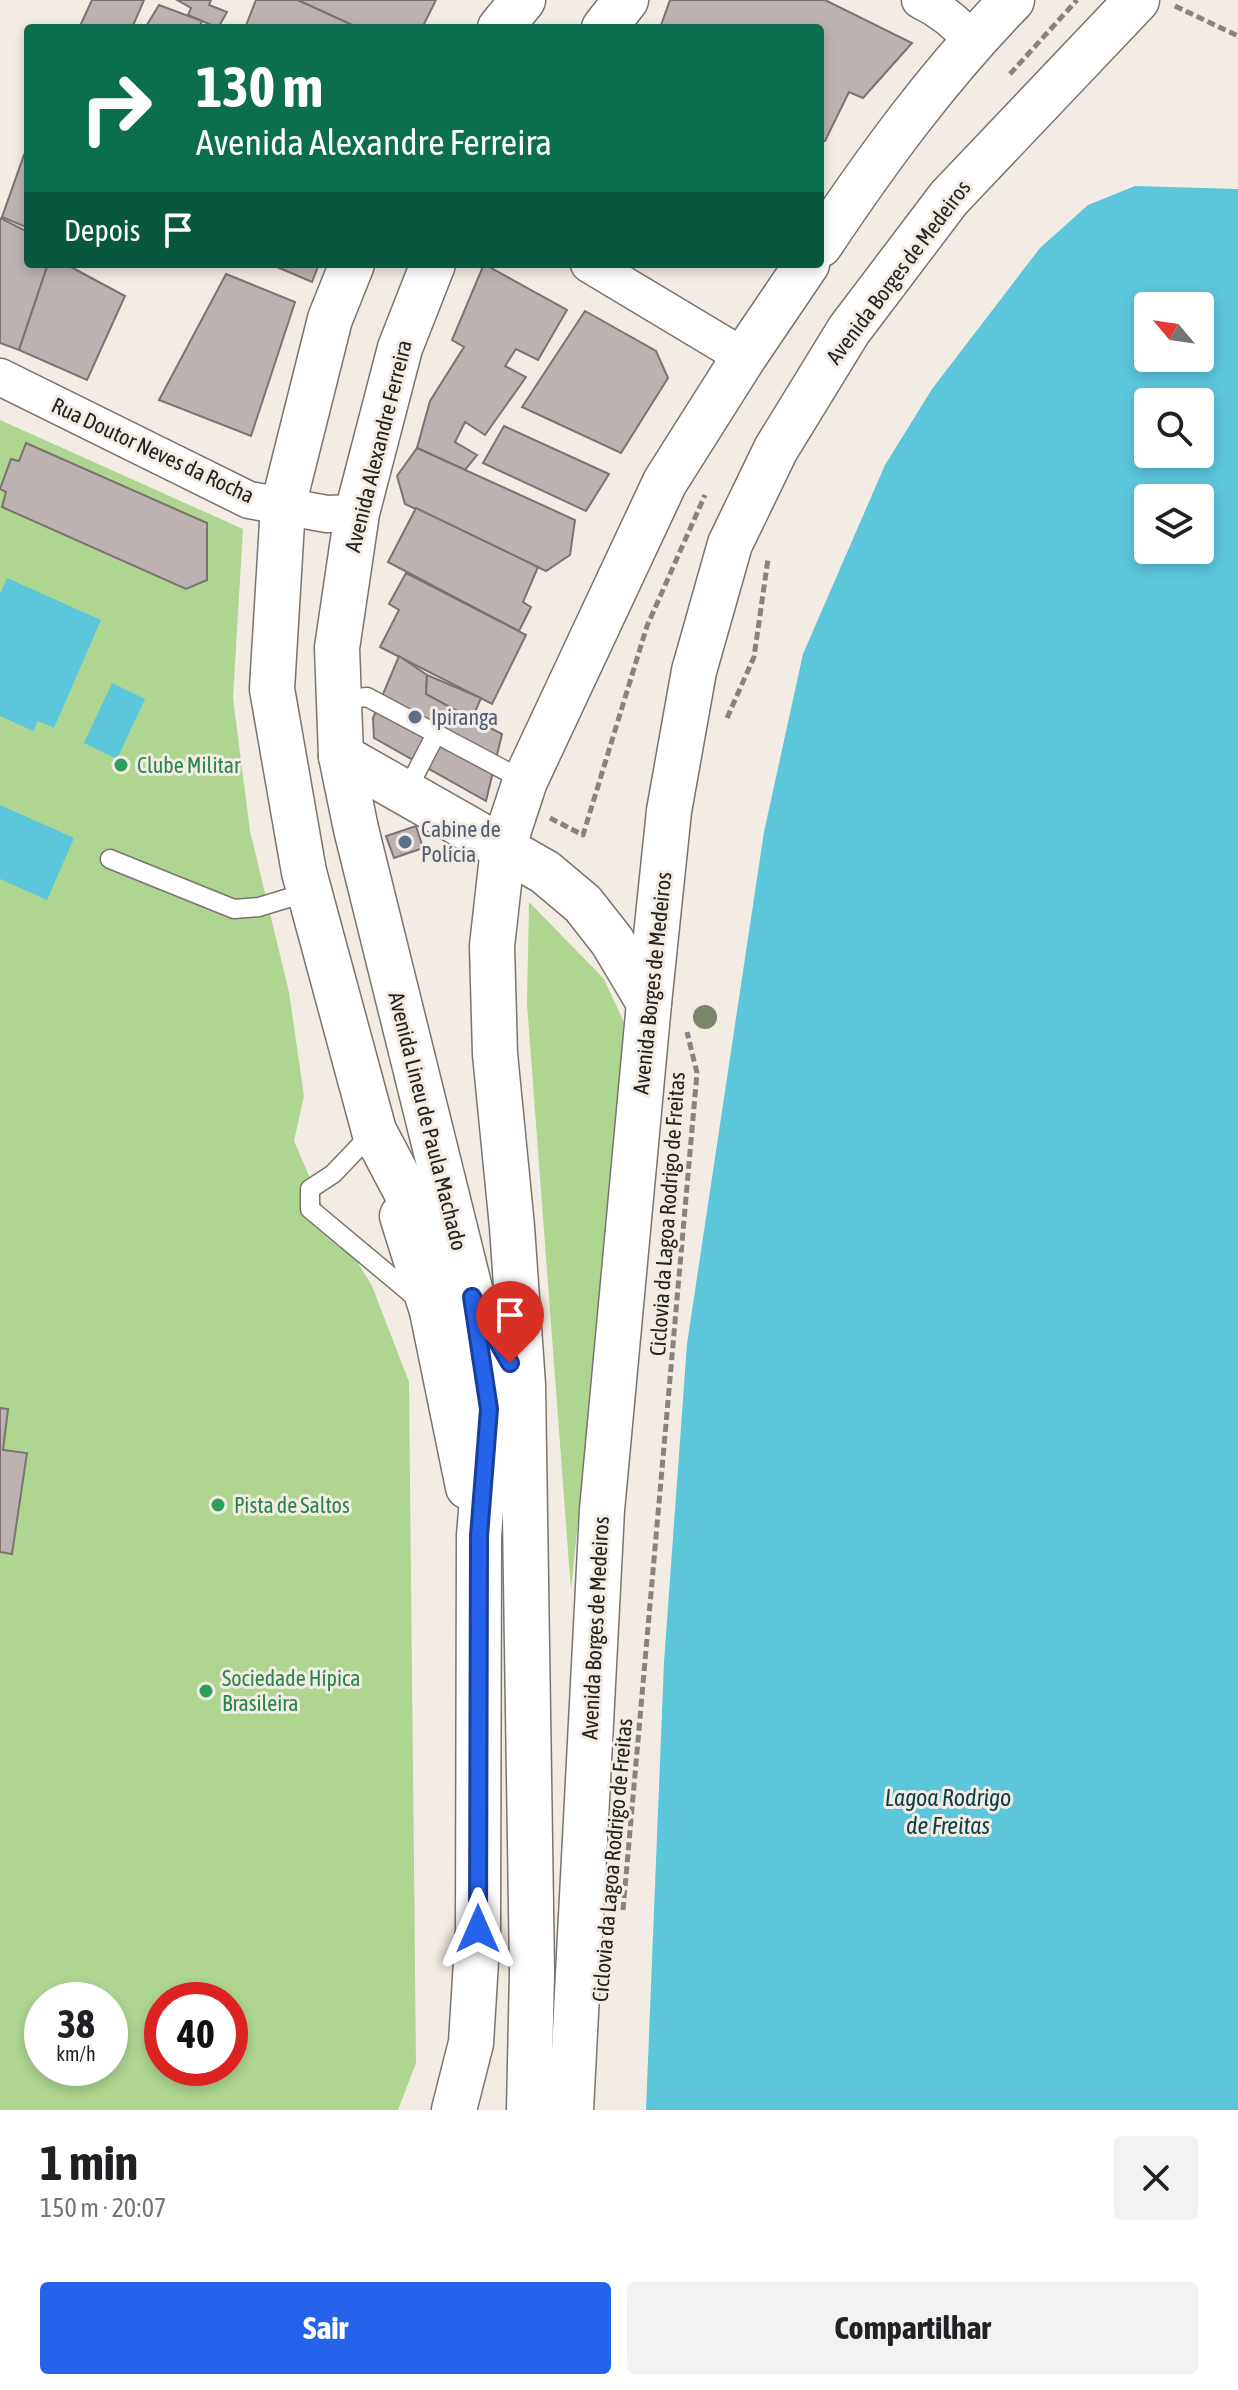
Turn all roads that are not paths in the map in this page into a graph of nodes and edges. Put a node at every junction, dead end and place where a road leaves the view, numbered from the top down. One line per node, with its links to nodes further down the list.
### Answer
1 (523, 0): 6 (main road)
2 (626, 0): 7 (main road)
3 (920, 0): 8 (street)
4 (1012, 0): 8 (main road)
5 (1160, 7): 26 (main road, Avenida Borges de Medeiros)
6 (503, 24)
7 (607, 24)
8 (972, 41): 9 (main road)
9 (824, 239)
10 (350, 268): 16 (main road)
11 (431, 268): 17 (main road, Avenida Alexandre Ferreira)
12 (596, 268): 14 (street)
13 (804, 268): 14 (main road)
14 (744, 357): 21 (main road)
15 (0, 377): 16 (street, Rua Doutor Neves da Rocha)
16 (283, 506): 17 (street, Rua Doutor Neves da Rocha); 25 (main road)
17 (357, 513): 18 (main road, Avenida Alexandre Ferreira)
18 (339, 705): 19 (lane); 20 (main road, Avenida Alexandre Ferreira)
19 (436, 734): 21 (lane); 22 (lane)
20 (341, 756): 22 (main road); 28 (main road, Avenida Lineu de Paula Machado)
21 (525, 781): 23 (main road)
22 (406, 792): 23 (main road)
23 (503, 848): 26 (main road); 29 (main road)
24 (110, 859): 25 (lane)
25 (308, 892): 27 (main road)
26 (649, 1003): 32 (main road, Avenida Borges de Medeiros)
27 (374, 1131): 28 (main road); 28 (lane)
28 (452, 1304): 29 (main road); 30 (main road, Avenida Lineu de Paula Machado)
29 (523, 1385): 31 (main road)
30 (454, 2110)
31 (529, 2110)
32 (571, 2110)

